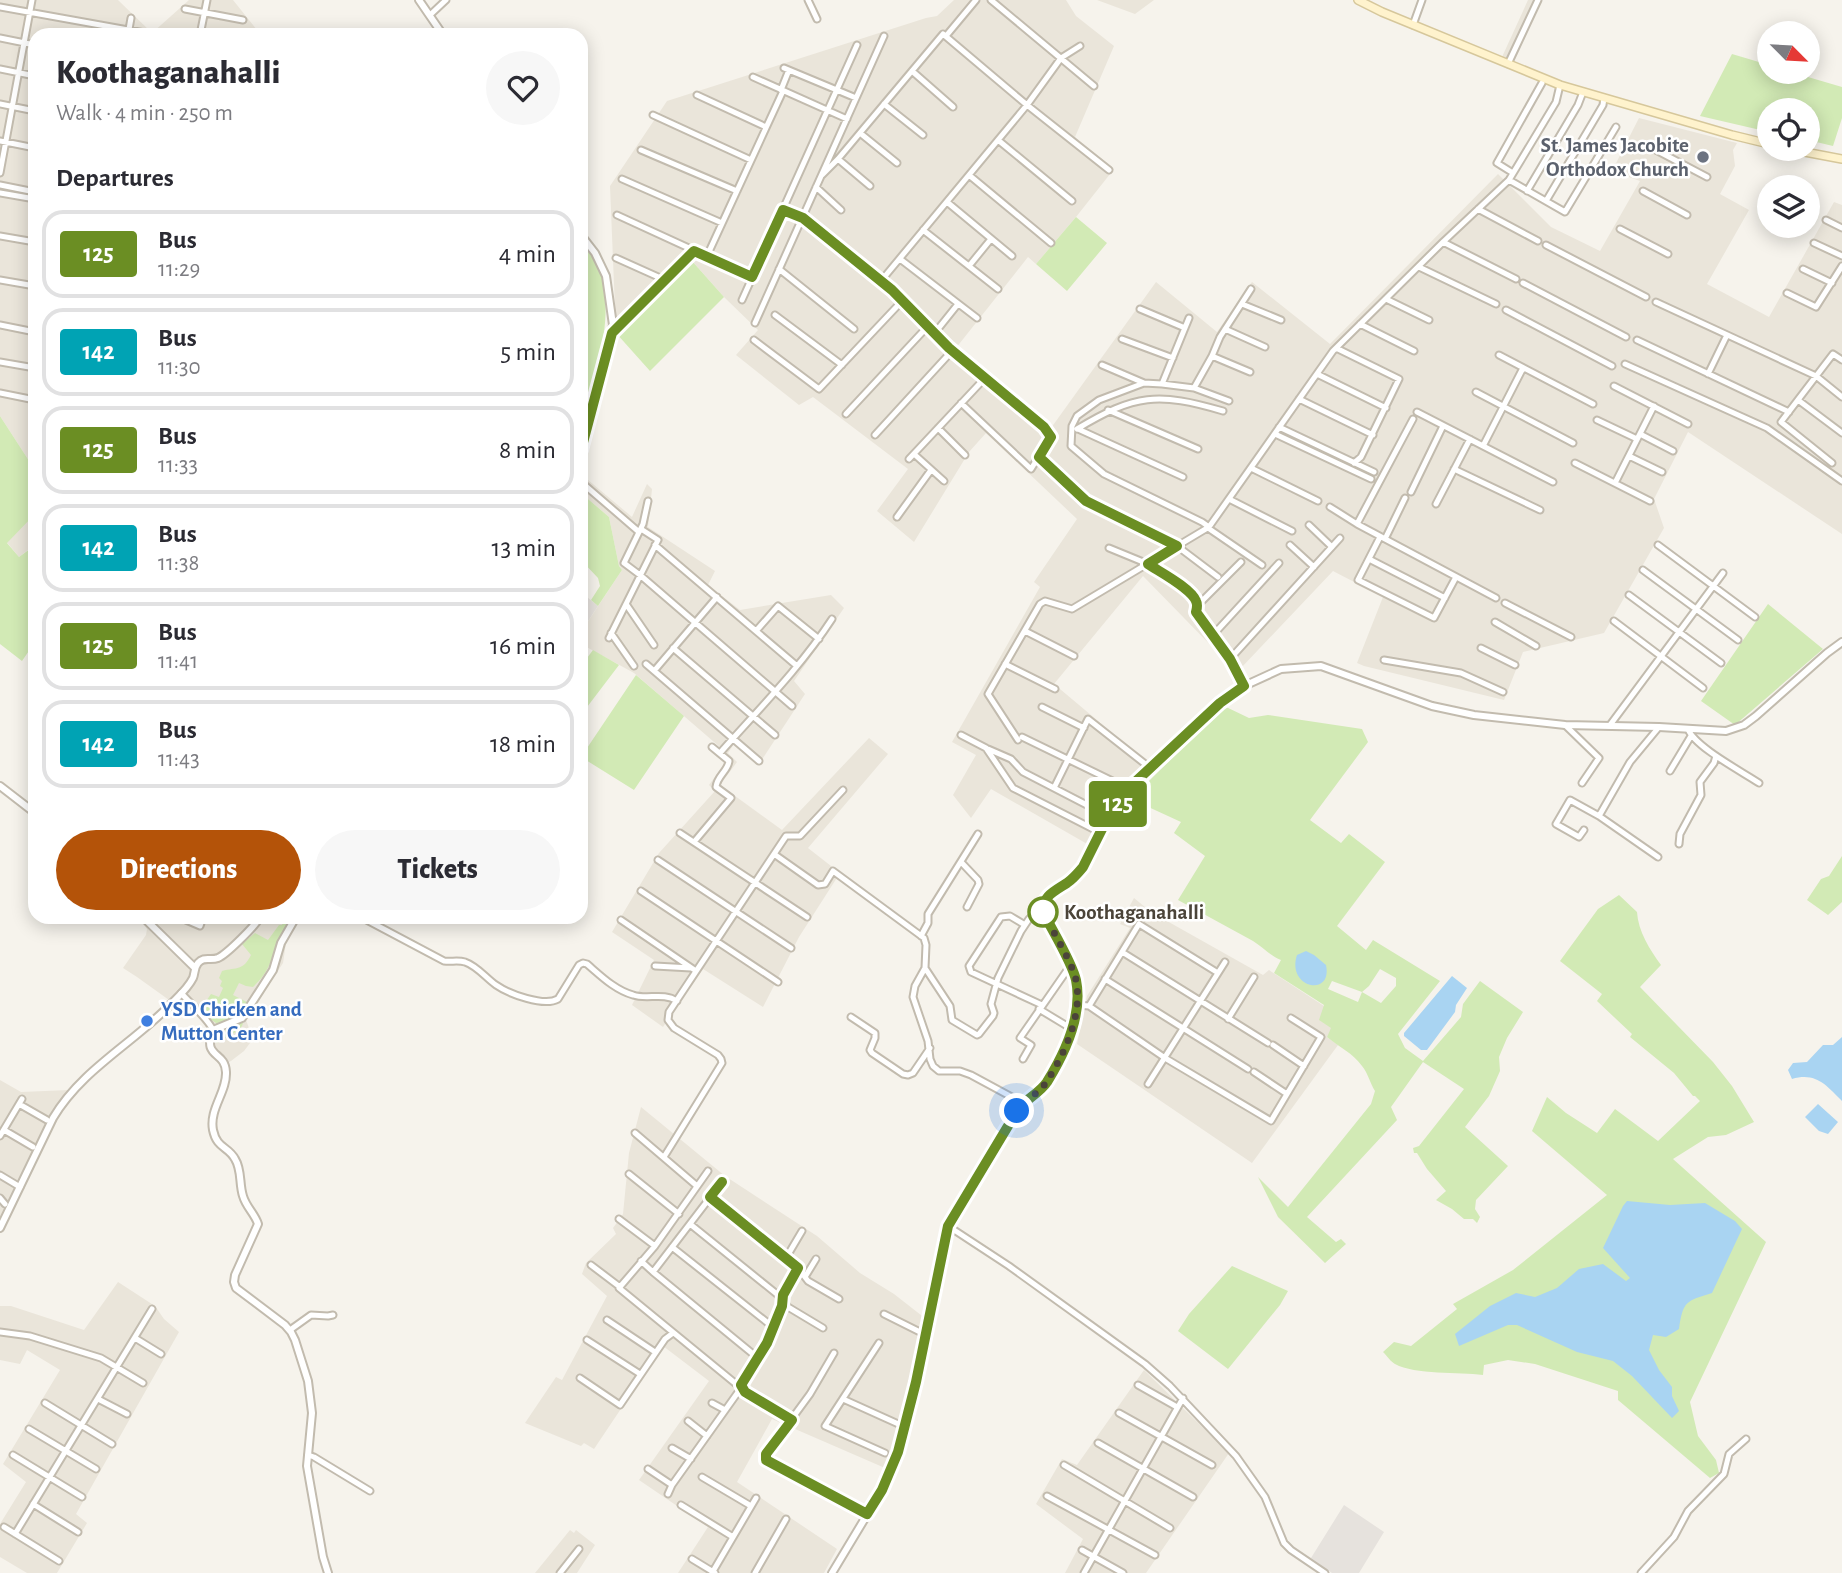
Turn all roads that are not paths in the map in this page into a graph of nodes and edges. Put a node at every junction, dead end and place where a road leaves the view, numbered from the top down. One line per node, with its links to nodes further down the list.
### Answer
1 (32, 0): 13 (street)
2 (207, 0): 14 (street)
3 (419, 0): 15 (street)
4 (446, 0): 15 (street)
5 (808, 0): 17 (street)
6 (976, 0): 25 (street)
7 (991, 0): 31 (street)
8 (1358, 0): 19 (main road)
9 (1422, 0): 19 (street)
10 (1538, 0): 32 (street)
11 (0, 6): 13 (street)
12 (185, 9): 14 (street)
13 (30, 12): 20 (street); 27 (street)
14 (204, 13): 18 (street); 22 (street)
15 (430, 15): 23 (street)
16 (131, 18): 21 (street)
17 (817, 19)
18 (243, 20)
19 (1413, 25): 32 (main road)
20 (108, 28)
21 (129, 28)
22 (201, 28)
23 (438, 28)
24 (884, 36): 45 (street)
25 (946, 36): 34 (street); 49 (street)
26 (0, 38): 27 (street)
27 (24, 43): 28 (street); 35 (street)
28 (28, 44)
29 (857, 45): 42 (street)
30 (1080, 46): 31 (street)
31 (1061, 58): 40 (street); 49 (street)
32 (1508, 64): 39 (main road)
33 (0, 69): 35 (street)
34 (912, 71): 48 (street); 51 (street)
35 (18, 73): 36 (street); 50 (street)
36 (28, 75)
37 (753, 77): 41 (street)
38 (1542, 83): 73 (street)
39 (1560, 85): 43 (main road); 73 (street)
40 (1094, 86)
41 (782, 90): 42 (street); 53 (street); 56 (street)
42 (837, 90): 45 (street); 53 (street)
43 (1583, 92): 46 (main road); 84 (street)
44 (697, 95): 56 (street)
45 (856, 98): 55 (street)
46 (1604, 98): 61 (main road); 89 (street)
47 (0, 104): 50 (street)
48 (884, 104): 58 (street); 59 (street)
49 (1027, 105): 60 (street); 71 (street)
50 (12, 107): 52 (street); 62 (street)
51 (953, 107)
52 (28, 110)
53 (828, 110): 55 (street); 92 (street)
54 (653, 115): 69 (street)
55 (847, 119): 74 (street)
56 (766, 127): 69 (street)
57 (1616, 127): 89 (street)
58 (860, 133): 67 (street); 70 (street)
59 (923, 135)
60 (998, 140): 75 (street); 88 (street)
61 (1757, 141)
62 (3, 142): 63 (street); 72 (street)
63 (28, 147)
64 (1652, 148): 76 (street)
65 (641, 150): 83 (street)
66 (1820, 155): 68 (main road)
67 (838, 159): 74 (street); 80 (street)
68 (1842, 159)
69 (751, 160): 83 (street)
70 (897, 163)
71 (1109, 170)
72 (0, 173)
73 (1513, 173): 78 (street)
74 (822, 175): 81 (street)
75 (969, 175): 90 (street); 107 (street)
76 (1707, 177)
77 (622, 179): 98 (street)
78 (1509, 180): 84 (street); 91 (street)
79 (0, 185): 82 (street)
80 (870, 186)
81 (816, 187): 93 (street); 96 (street)
82 (28, 191)
83 (737, 191): 98 (street)
84 (1527, 191): 89 (street)
85 (1643, 191): 95 (street)
86 (0, 193): 87 (street)
87 (28, 198)
88 (1072, 201)
89 (1546, 201)
90 (947, 202): 101 (street); 103 (street)
91 (1478, 209): 105 (street); 106 (street)
92 (783, 210): 96 (street); 123 (street)
93 (841, 210)
94 (617, 215): 111 (street)
95 (1687, 215)
96 (803, 218): 122 (street); 127 (street)
97 (1826, 220): 99 (street)
98 (722, 223): 113 (street)
99 (1842, 228)
100 (1620, 229): 112 (street)
101 (923, 230): 117 (street); 118 (street)
102 (0, 236): 104 (street)
103 (991, 239): 114 (street); 118 (street)
104 (28, 241)
105 (1538, 241)
106 (1443, 242): 120 (street); 124 (street)
107 (1051, 243)
108 (1814, 243): 115 (street)
109 (588, 244): 158 (street)
110 (1546, 245): 134 (street)
111 (694, 251): 113 (street); 126 (street)
112 (1668, 254)
113 (706, 256): 123 (street)
114 (1012, 256)
115 (1842, 256)
116 (616, 258): 126 (street)
117 (900, 258): 127 (street); 139 (street)
118 (969, 266): 131 (street)
119 (1842, 266): 128 (street)
120 (1419, 267): 135 (street); 141 (street)
121 (1802, 269): 128 (street)
122 (779, 270): 149 (street); 154 (street)
123 (752, 277): 136 (street)
124 (1516, 278)
125 (0, 280): 130 (street)
126 (665, 280): 158 (street)
127 (881, 281): 137 (street)
128 (1832, 282): 133 (street)
129 (1523, 283): 160 (street)
130 (28, 285)
131 (998, 289)
132 (1251, 289): 140 (street)
133 (1787, 293)
134 (1646, 297)
135 (1386, 299): 148 (street); 150 (street)
136 (742, 300)
137 (903, 300): 152 (street); 173 (street)
138 (1656, 302): 159 (street)
139 (958, 304): 145 (street); 155 (street)
140 (1242, 304): 147 (street); 156 (street)
141 (1496, 304)
142 (1140, 309): 153 (street)
143 (1506, 310): 176 (street)
144 (775, 315): 173 (street)
145 (976, 318)
146 (1189, 318): 153 (street)
147 (1281, 320)
148 (1429, 320)
149 (755, 323)
150 (1360, 324): 165 (street); 167 (street)
151 (0, 325): 157 (street)
152 (928, 326): 166 (street); 204 (street)
153 (1185, 328): 170 (street)
154 (854, 329)
155 (938, 329)
156 (1226, 329): 164 (street); 169 (street)
157 (28, 331)
158 (612, 333): 207 (street)
159 (1727, 335): 181 (street); 182 (street)
160 (1626, 337)
161 (1122, 339): 170 (street)
162 (754, 340): 173 (street)
163 (1637, 340): 181 (street)
164 (1265, 347)
165 (1336, 348): 180 (street); 199 (street)
166 (953, 351): 183 (street); 215 (street)
167 (1414, 351)
168 (1499, 355): 178 (street)
169 (1212, 356): 179 (street); 187 (street)
170 (1173, 358): 185 (street)
171 (1842, 360): 182 (street)
172 (0, 362): 177 (street)
173 (842, 365)
174 (1102, 365): 184 (street)
175 (1625, 365): 239 (street)
176 (1612, 366)
177 (28, 367)
178 (1523, 368): 196 (street); 197 (street)
179 (1250, 372)
180 (1317, 373): 192 (street); 199 (street)
181 (1708, 374): 203 (street)
182 (1816, 376): 190 (street); 193 (street)
183 (985, 378): 195 (street); 226 (street)
184 (1144, 383): 185 (street); 210 (street)
185 (1162, 384): 187 (street)
186 (1614, 386): 198 (street)
187 (1194, 388): 194 (street)
188 (0, 393): 191 (street)
189 (1476, 393): 197 (street)
190 (1842, 397)
191 (28, 399)
192 (1299, 399): 211 (street); 216 (street)
193 (1798, 400): 203 (street); 213 (street)
194 (1228, 401)
195 (961, 403): 212 (street); 226 (street)
196 (1593, 404)
197 (1503, 407): 219 (street); 220 (street)
198 (1654, 407): 208 (street); 217 (street)
199 (1386, 408): 216 (street)
200 (1108, 411): 201 (street); 210 (street); 221 (street)
201 (1223, 411)
202 (1417, 412): 209 (street)
203 (1789, 412): 230 (street)
204 (846, 414)
205 (1413, 419): 253 (street)
206 (1597, 420): 217 (street)
207 (588, 424)
208 (1689, 424)
209 (1443, 426): 218 (street); 243 (street)
210 (1074, 427): 236 (street); 255 (street)
211 (1279, 427): 214 (street); 228 (street)
212 (938, 428): 223 (street); 224 (street)
213 (1842, 433)
214 (1275, 434): 231 (street); 237 (street)
215 (875, 435)
216 (1373, 435): 228 (street)
217 (1639, 437): 222 (street); 225 (street)
218 (1470, 439): 220 (street); 232 (street)
219 (1573, 443)
220 (1483, 446): 240 (street)
221 (1198, 449)
222 (1673, 451)
223 (914, 454): 227 (street); 233 (street)
224 (965, 455)
225 (1629, 456): 235 (street); 241 (street)
226 (1039, 457): 263 (street)
227 (909, 460)
228 (1354, 463): 234 (street)
229 (1575, 463): 241 (street)
230 (1832, 463)
231 (1251, 468): 245 (street); 247 (street)
232 (1454, 468): 249 (street); 251 (street)
233 (931, 470): 238 (street); 252 (street)
234 (1374, 472)
235 (1662, 472)
236 (1183, 477)
237 (1371, 479)
238 (944, 481)
239 (1842, 481)
240 (1553, 482)
241 (1615, 483): 248 (street)
242 (588, 488): 256 (street)
243 (1411, 492)
244 (1405, 498): 259 (street)
245 (1228, 499): 255 (street); 257 (street)
246 (648, 501): 256 (street)
247 (1318, 501)
248 (1650, 501)
249 (1436, 503)
250 (1330, 507): 253 (street)
251 (1539, 510)
252 (897, 517)
253 (1357, 524): 259 (street)
254 (1309, 525): 264 (street)
255 (1209, 528): 263 (street); 270 (street)
256 (640, 530): 260 (street); 274 (street)
257 (1292, 531)
258 (1340, 538): 264 (street)
259 (1383, 538): 266 (street); 275 (street)
260 (655, 545): 274 (street); 279 (street)
261 (1290, 545): 271 (street)
262 (1658, 545): 277 (street)
263 (1177, 546): 269 (street); 276 (street)
264 (1332, 547): 271 (street)
265 (1109, 548): 269 (street)
266 (1369, 559): 280 (street); 280 (street)
267 (1241, 562): 284 (street)
268 (1279, 563): 294 (street)
269 (1148, 564): 284 (street); 292 (street)
270 (1262, 565)
271 (1314, 567): 305 (street)
272 (1643, 570): 285 (street)
273 (1723, 573): 277 (street)
274 (640, 575): 283 (street); 289 (street)
275 (1456, 577): 280 (street); 281 (street)
276 (1218, 578)
277 (1713, 586): 285 (street); 286 (street)
278 (1629, 595): 293 (street)
279 (717, 597): 289 (street); 291 (street)
280 (1445, 598)
281 (1496, 598)
282 (1505, 603): 295 (street)
283 (626, 604): 299 (street); 310 (street)
284 (1197, 606): 294 (street)
285 (1696, 609): 293 (street); 297 (street)
286 (1755, 617)
287 (832, 619): 296 (street)
288 (1614, 621): 304 (street)
289 (695, 622): 301 (street); 317 (street)
290 (1495, 622): 300 (street)
291 (756, 631): 296 (street); 311 (street)
292 (1025, 631): 303 (street); 309 (street)
293 (1679, 632): 304 (street); 307 (street)
294 (1213, 635): 305 (street)
295 (1572, 637)
296 (819, 639): 311 (street)
297 (1738, 640)
298 (1842, 642): 326 (street)
299 (654, 645)
300 (1536, 646)
301 (673, 648): 313 (street); 321 (street)
302 (1481, 648): 312 (street)
303 (1074, 656)
304 (1661, 656): 315 (street); 323 (street)
305 (1230, 659): 314 (street)
306 (1384, 660): 318 (street)
307 (1721, 663)
308 (646, 664): 313 (street)
309 (1006, 664): 316 (street); 334 (street)
310 (634, 666)
311 (797, 666): 317 (street)
312 (1515, 666)
313 (654, 671): 329 (street)
314 (1244, 686): 322 (street); 336 (street)
315 (1703, 688)
316 (1055, 689)
317 (775, 691): 319 (street); 321 (street)
318 (1503, 692)
319 (792, 706)
320 (1042, 708): 324 (street)
321 (753, 716): 327 (street); 329 (street)
322 (1565, 725): 323 (street); 338 (street)
323 (1609, 725): 325 (street)
324 (1084, 727): 334 (street); 336 (street)
325 (1659, 727): 326 (street); 345 (street)
326 (1690, 732): 333 (street); 337 (street)
327 (775, 734)
328 (961, 734): 331 (street)
329 (733, 738): 332 (street); 335 (street)
330 (712, 747): 332 (street)
331 (986, 748): 341 (street); 349 (street)
332 (720, 753): 351 (street)
333 (1716, 755): 339 (street); 352 (street)
334 (1068, 760): 341 (street); 342 (street)
335 (759, 761)
336 (1149, 767): 342 (street)
337 (1670, 771)
338 (1582, 783)
339 (1759, 783)
340 (0, 786): 344 (street)
341 (1054, 788): 346 (street)
342 (1129, 789): 346 (street)
343 (843, 790): 353 (street)
344 (28, 808)
345 (1599, 816): 347 (street); 354 (street)
346 (1110, 817): 349 (street)
347 (1584, 830)
348 (680, 833): 351 (street)
349 (1101, 833): 359 (street)
350 (978, 834): 356 (street)
351 (694, 842): 357 (street)
352 (1679, 844)
353 (774, 854): 357 (street); 369 (street)
354 (1658, 857)
355 (658, 860): 361 (street)
356 (961, 862): 360 (street); 369 (street)
357 (755, 882): 361 (street); 362 (street)
358 (641, 891): 370 (street)
359 (1043, 906): 368 (street); 375 (street)
360 (967, 907)
361 (736, 911): 370 (street); 371 (street)
362 (807, 917)
363 (621, 920): 378 (street)
364 (150, 924): 376 (street)
365 (255, 924): 376 (street)
366 (292, 924): 395 (street)
367 (374, 924): 385 (street)
368 (1025, 925): 383 (street); 383 (street)
369 (921, 936): 377 (street)
370 (716, 941): 378 (street); 382 (street)
371 (791, 947)
372 (1122, 952): 379 (street); 381 (street); 386 (street)
373 (1225, 962): 379 (street)
374 (655, 966): 378 (street)
375 (1070, 966): 387 (street); 389 (street)
376 (195, 968): 384 (street)
377 (925, 968): 383 (street); 396 (street)
378 (695, 970): 385 (street)
379 (1218, 973): 386 (street)
380 (1254, 977): 392 (street)
381 (1105, 979): 388 (street); 393 (street)
382 (778, 982)
383 (997, 984): 389 (street)
384 (181, 993): 395 (street); 415 (street)
385 (677, 1001): 409 (street)
386 (1201, 1001): 392 (street); 393 (street)
387 (1077, 1005): 388 (street); 394 (street)
388 (1088, 1006): 397 (street)
389 (1040, 1007): 394 (street); 398 (street)
390 (851, 1017): 396 (street)
391 (1291, 1018): 399 (street)
392 (1228, 1019): 399 (street)
393 (1183, 1028): 397 (street); 400 (street)
394 (1072, 1029): 404 (street)
395 (213, 1030): 441 (street)
396 (930, 1048): 404 (street)
397 (1165, 1058): 402 (street); 403 (street)
398 (1023, 1059)
399 (1304, 1066): 403 (street)
400 (1248, 1069)
401 (1254, 1072): 403 (street)
402 (1148, 1084)
403 (1287, 1094)
404 (1023, 1103): 420 (street)
405 (47, 1120): 406 (street)
406 (2, 1133): 408 (street)
407 (635, 1133): 409 (street)
408 (33, 1147)
409 (664, 1157): 414 (street)
410 (708, 1171): 414 (street)
411 (629, 1174): 417 (street)
412 (0, 1175): 415 (street)
413 (722, 1182): 416 (street)
414 (697, 1186): 417 (street)
415 (20, 1187): 421 (street)
416 (710, 1197): 419 (street); 425 (street)
417 (678, 1214): 423 (street)
418 (619, 1219): 423 (street)
419 (690, 1224): 424 (street); 434 (street)
420 (948, 1226): 444 (street); 459 (street)
421 (0, 1228)
422 (802, 1231): 425 (street)
423 (655, 1246): 427 (street)
424 (672, 1247): 430 (street); 439 (street)
425 (786, 1258): 429 (street)
426 (816, 1259): 431 (street)
427 (641, 1261): 430 (street); 432 (street)
428 (591, 1265): 432 (street)
429 (798, 1268): 431 (street); 434 (street)
430 (653, 1272): 451 (street)
431 (805, 1277): 433 (street)
432 (620, 1287): 443 (street)
433 (839, 1299)
434 (783, 1300): 439 (street); 440 (street)
435 (152, 1309): 445 (street)
436 (884, 1314): 444 (street)
437 (333, 1315): 441 (street)
438 (607, 1320): 448 (street)
439 (773, 1327): 451 (street)
440 (823, 1328)
441 (290, 1329): 481 (street)
442 (0, 1332): 452 (street)
443 (673, 1333): 448 (street); 457 (street)
444 (926, 1335): 470 (street)
445 (135, 1338): 450 (street); 452 (street)
446 (587, 1340): 453 (street)
447 (879, 1343): 460 (street)
448 (655, 1352): 453 (street)
449 (834, 1353): 467 (street)
450 (161, 1354)
451 (757, 1360): 457 (street)
452 (117, 1367): 455 (street); 458 (street)
453 (640, 1374): 454 (street)
454 (580, 1378)
455 (143, 1383)
456 (1139, 1385): 463 (street)
457 (741, 1388): 464 (street); 467 (street)
458 (98, 1398): 466 (street); 469 (street)
459 (1183, 1398): 463 (street); 522 (street)
460 (843, 1399): 470 (street); 479 (street)
461 (45, 1403): 469 (street)
462 (712, 1403): 464 (street)
463 (1177, 1407): 473 (street)
464 (724, 1410): 472 (street)
465 (1119, 1413): 473 (street)
466 (127, 1414)
467 (792, 1420): 501 (street)
468 (688, 1421): 472 (street)
469 (81, 1425): 476 (street); 478 (street)
470 (905, 1427): 501 (street)
471 (29, 1429): 478 (street)
472 (707, 1436): 482 (street)
473 (1160, 1437): 484 (street); 487 (street)
474 (1746, 1439): 523 (street)
475 (1098, 1443): 487 (street)
476 (112, 1444)
477 (672, 1448): 482 (street)
478 (66, 1451): 485 (street); 488 (street)
479 (884, 1453)
480 (13, 1455): 488 (street)
481 (308, 1455): 491 (street); 515 (street)
482 (691, 1459): 490 (street)
483 (1064, 1465): 497 (street)
484 (1212, 1465)
485 (96, 1469)
486 (648, 1469): 490 (street)
487 (1143, 1469): 495 (street); 497 (street)
488 (49, 1477): 494 (street); 498 (street)
489 (702, 1477): 500 (street)
490 (672, 1485): 492 (street)
491 (370, 1491)
492 (668, 1494)
493 (1047, 1496): 505 (street)
494 (82, 1497)
495 (1193, 1497)
496 (756, 1498): 500 (street)
497 (1125, 1501): 504 (street); 505 (street)
498 (33, 1504): 506 (street); 507 (street)
499 (681, 1505): 508 (street)
500 (751, 1506): 508 (street)
501 (867, 1514): 519 (street)
502 (786, 1519): 518 (street)
503 (4, 1527): 507 (street)
504 (1170, 1528)
505 (1108, 1530): 511 (street); 512 (street)
506 (78, 1532)
507 (15, 1534): 514 (street)
508 (733, 1537): 517 (street)
509 (579, 1549): 516 (street)
510 (1082, 1550): 512 (street)
511 (1154, 1555)
512 (1093, 1557): 520 (street); 521 (street)
513 (692, 1559): 517 (street)
514 (59, 1561)
515 (328, 1573)
516 (560, 1573)
517 (714, 1573)
518 (755, 1573)
519 (832, 1573)
520 (1084, 1573)
521 (1123, 1573)
522 (1325, 1573)
523 (1641, 1573)

